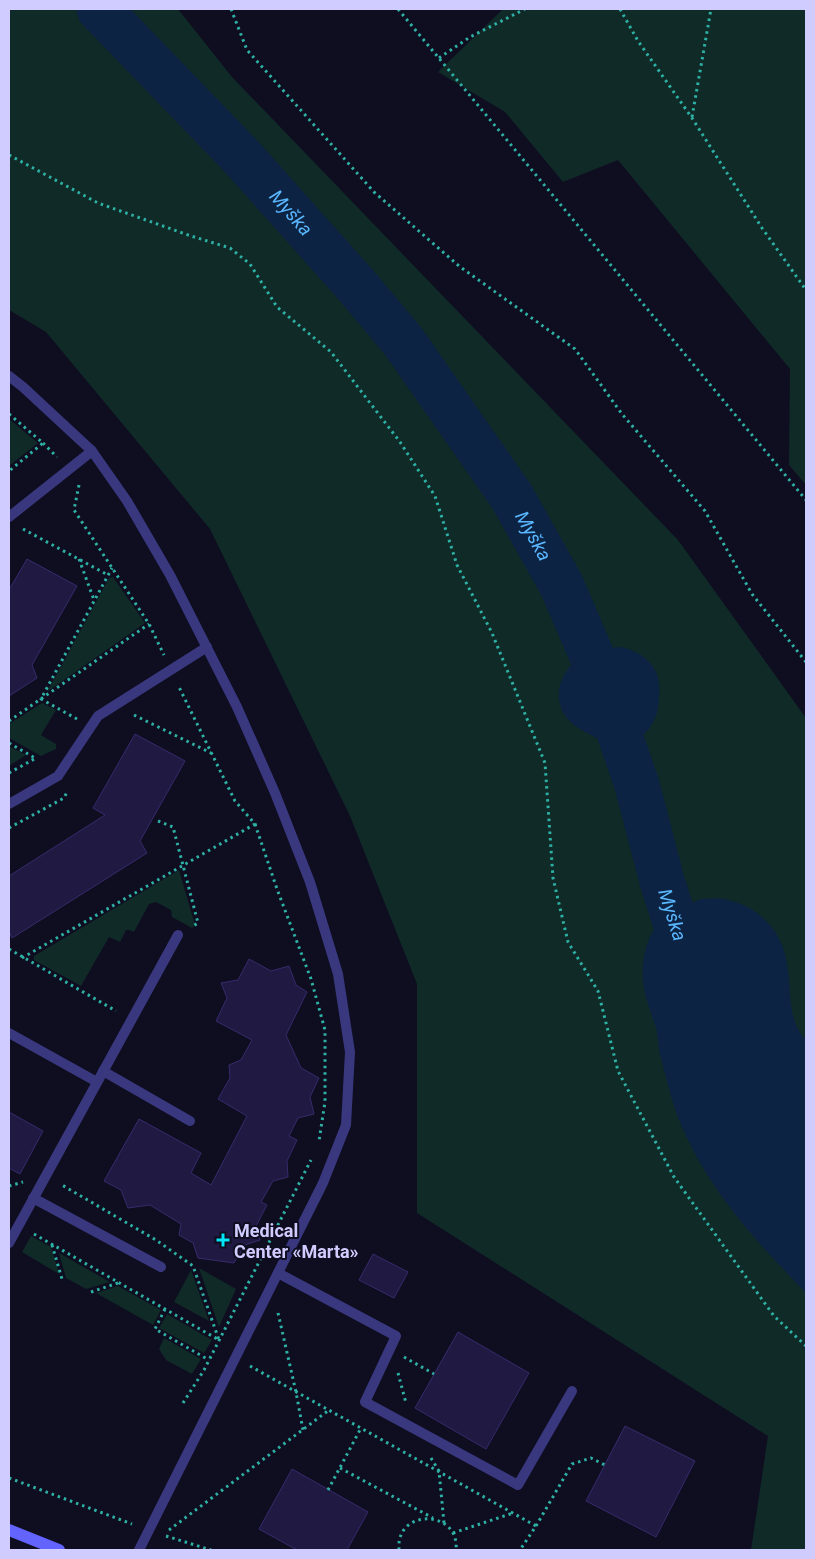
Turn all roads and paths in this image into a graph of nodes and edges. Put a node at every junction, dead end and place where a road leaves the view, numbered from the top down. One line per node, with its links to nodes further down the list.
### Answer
1 (230, 9): 24 (path)
2 (398, 9): 6 (path)
3 (525, 9): 6 (path)
4 (620, 9): 7 (path)
5 (711, 9): 7 (path)
6 (439, 58): 16 (path)
7 (692, 118): 9 (path)
8 (9, 155): 62 (path)
9 (806, 290)
10 (9, 376): 13 (lane)
11 (9, 414): 12 (path)
12 (43, 443): 14 (path); 15 (path)
13 (92, 451): 14 (lane); 23 (lane)
14 (69, 470): 17 (lane); 20 (path)
15 (9, 471)
16 (806, 500)
17 (9, 517)
18 (15, 526): 19 (path)
19 (79, 559): 21 (path); 22 (path)
20 (112, 568): 21 (path); 26 (path)
21 (108, 575): 22 (path)
22 (94, 600): 26 (path)
23 (206, 647): 29 (lane); 55 (lane)
24 (806, 662)
25 (177, 684): 31 (path)
26 (41, 699): 28 (path); 29 (path)
27 (129, 712): 31 (path)
28 (9, 721)
29 (90, 728): 33 (lane)
30 (9, 743): 32 (path)
31 (211, 753): 35 (path)
32 (9, 773)
33 (9, 804)
34 (158, 821): 36 (path)
35 (255, 824): 36 (path); 45 (path)
36 (183, 865): 37 (path); 39 (path)
37 (178, 934): 40 (lane)
38 (9, 949): 39 (path)
39 (22, 958): 40 (path)
40 (131, 1019): 42 (lane)
41 (9, 1033): 43 (lane)
42 (103, 1071): 43 (lane); 44 (lane)
43 (97, 1082): 50 (lane)
44 (190, 1121)
45 (318, 1146)
46 (313, 1155): 61 (path)
47 (66, 1176): 61 (path)
48 (26, 1181): 49 (path)
49 (9, 1186)
50 (33, 1198): 51 (lane); 54 (lane)
51 (18, 1226): 52 (lane); 53 (path)
52 (9, 1243)
53 (52, 1245): 56 (path); 57 (path)
54 (162, 1267)
55 (278, 1273): 59 (lane); 63 (lane)
56 (62, 1279)
57 (119, 1283): 58 (path); 60 (path)
58 (91, 1292)
59 (263, 1302): 65 (lane); 69 (path)
60 (165, 1309): 61 (path); 66 (path)
61 (219, 1340): 64 (path)
62 (806, 1346)
63 (390, 1348): 67 (path); 68 (lane)
64 (214, 1350): 65 (path); 66 (path)
65 (235, 1359): 69 (path); 82 (lane)
66 (209, 1360): 70 (path)
67 (434, 1374)
68 (572, 1391)
69 (296, 1392): 71 (path); 73 (path)
70 (183, 1404)
71 (329, 1410): 72 (path); 73 (path)
72 (361, 1428): 75 (path); 78 (path)
73 (303, 1430): 86 (path)
74 (605, 1465): 80 (path)
75 (340, 1468): 77 (path); 79 (path)
76 (9, 1478): 82 (path)
77 (328, 1490)
78 (513, 1512): 80 (path); 83 (path)
79 (433, 1518): 83 (path); 87 (path)
80 (536, 1526): 89 (path)
81 (9, 1530): 84 (main road)
82 (149, 1530): 85 (lane)
83 (453, 1533): 88 (path)
84 (59, 1550)
85 (139, 1550)
86 (211, 1550)
87 (399, 1550)
88 (456, 1550)
89 (520, 1550)

